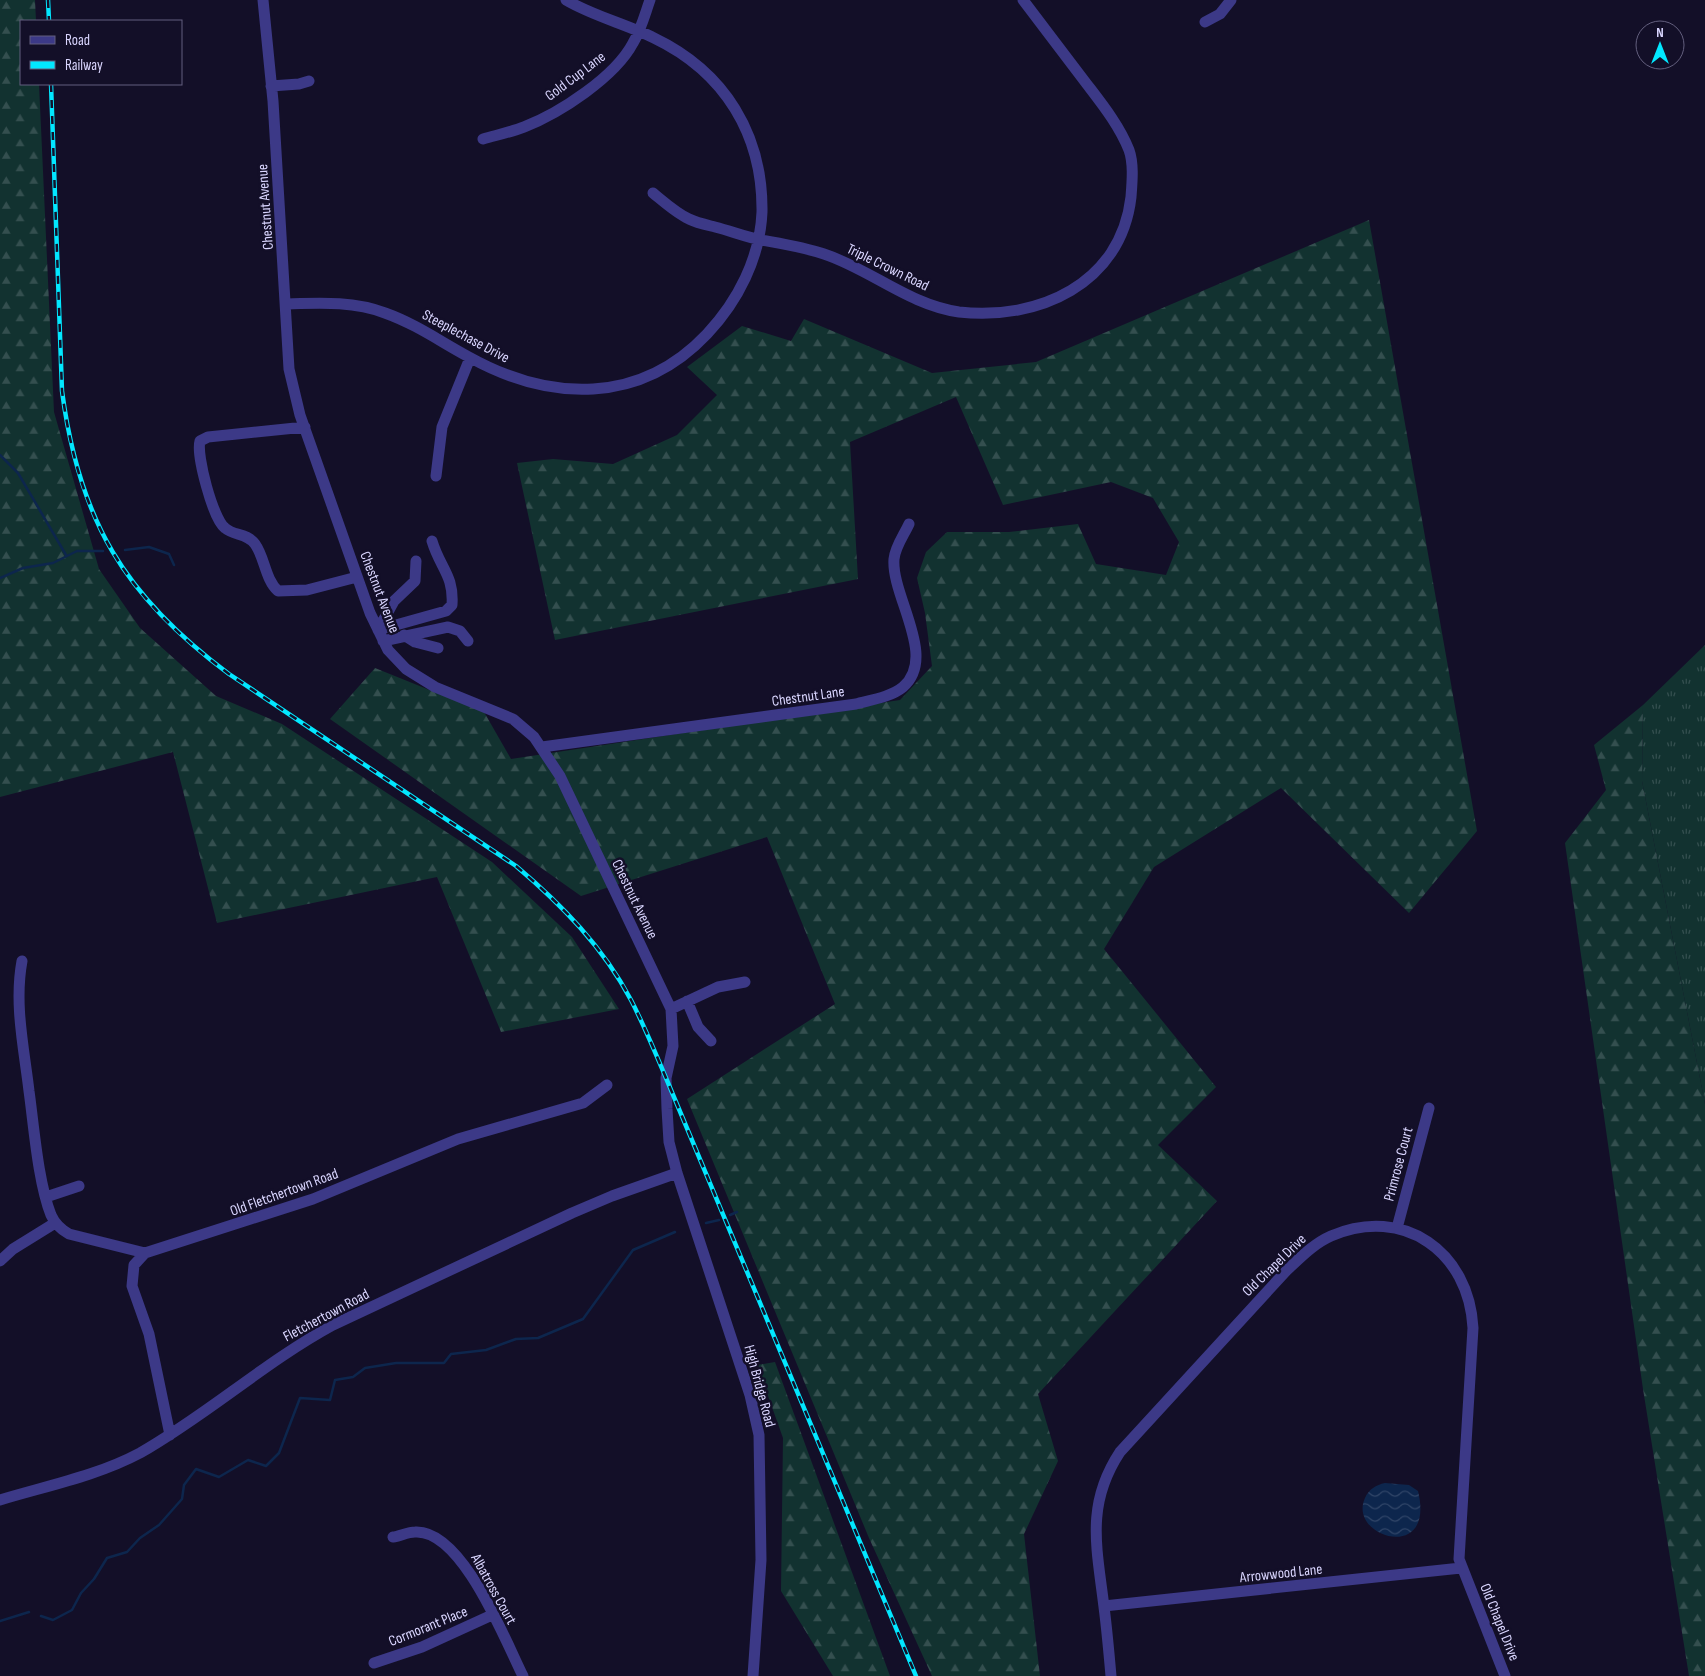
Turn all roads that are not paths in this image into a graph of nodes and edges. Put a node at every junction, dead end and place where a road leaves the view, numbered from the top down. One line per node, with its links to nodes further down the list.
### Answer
1 (264, 0): 9 (street, Chestnut Avenue)
2 (566, 0): 7 (street, Steeplechase Drive)
3 (650, 0): 7 (street, Gold Cup Lane)
4 (1024, 0): 12 (street, Triple Crown Road)
5 (1231, 0): 6 (street)
6 (1205, 22)
7 (639, 31): 10 (street, Gold Cup Lane); 12 (street, Steeplechase Drive)
8 (308, 81): 9 (street)
9 (271, 86): 13 (street, Chestnut Avenue)
10 (483, 139)
11 (653, 193): 12 (street, Triple Crown Road)
12 (760, 240): 14 (street, Steeplechase Drive)
13 (286, 304): 14 (street, Steeplechase Drive); 15 (street, Chestnut Avenue)
14 (470, 358): 16 (street)
15 (305, 427): 20 (street, Chestnut Avenue); 20 (street)
16 (436, 476)
17 (909, 524): 25 (street, Chestnut Lane)
18 (432, 542): 21 (street)
19 (416, 561): 21 (street)
20 (357, 577): 21 (street, Chestnut Avenue)
21 (380, 635): 22 (street); 25 (street, Chestnut Avenue)
22 (404, 635): 23 (street); 24 (street)
23 (468, 641)
24 (438, 648)
25 (542, 747): 29 (street, Chestnut Avenue)
26 (22, 961): 35 (street)
27 (745, 982): 28 (street)
28 (687, 1001): 29 (street); 30 (street)
29 (671, 1009): 33 (street, Chestnut Avenue)
30 (711, 1041)
31 (607, 1084): 38 (street, Old Fletchertown Road)
32 (1429, 1108): 37 (street, Primrose Court)
33 (677, 1173): 40 (street, Fletchertown Road); 48 (street, High Bridge Road)
34 (79, 1186): 35 (street)
35 (46, 1197): 36 (street)
36 (55, 1222): 38 (street); 39 (street)
37 (1397, 1228): 43 (street, Old Chapel Drive); 44 (street, Old Chapel Drive)
38 (145, 1253): 40 (street)
39 (0, 1261)
40 (170, 1435): 41 (street, Fletchertown Road)
41 (0, 1500)
42 (393, 1537): 45 (street, Albatross Court)
43 (1461, 1568): 44 (street, Arrowwood Lane); 50 (street, Old Chapel Drive)
44 (1104, 1606): 49 (street, Old Chapel Drive)
45 (492, 1615): 46 (street, Cormorant Place); 47 (street, Albatross Court)
46 (374, 1663)
47 (523, 1676)
48 (753, 1676)
49 (1111, 1676)
50 (1505, 1676)

